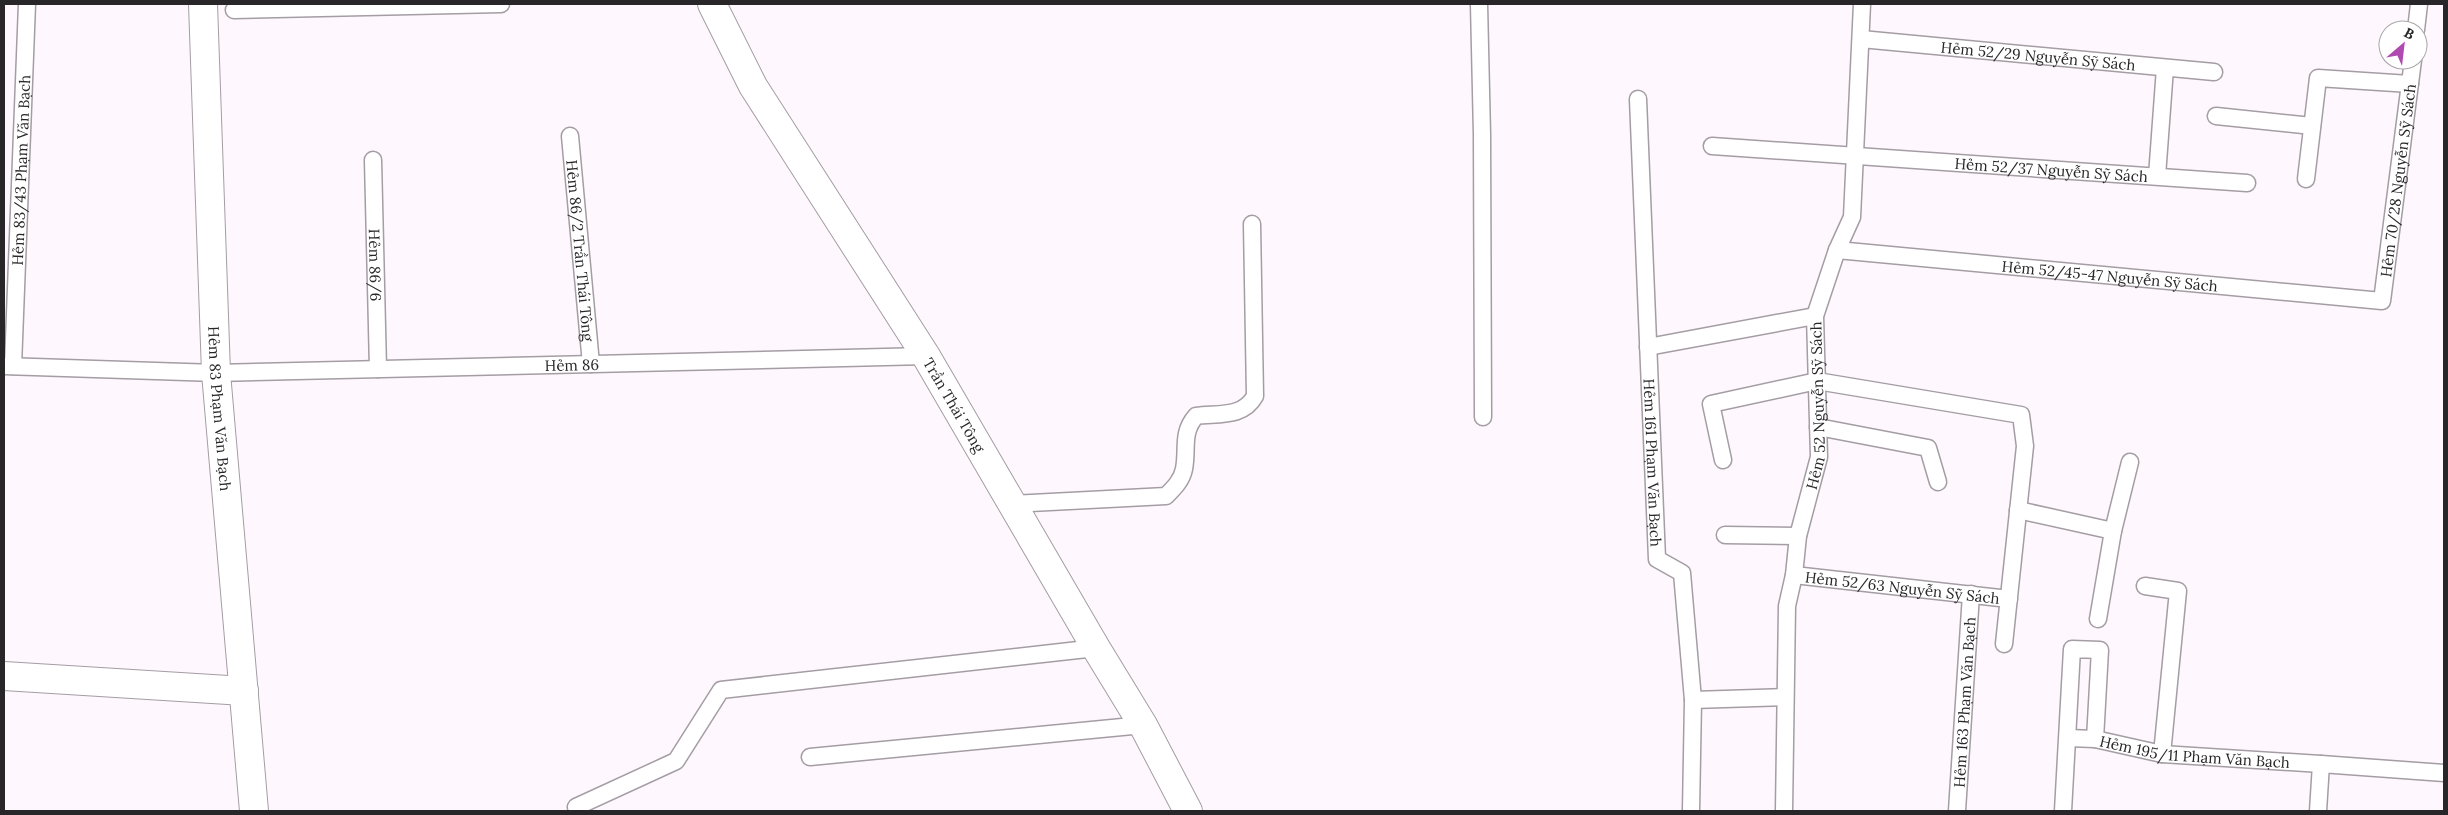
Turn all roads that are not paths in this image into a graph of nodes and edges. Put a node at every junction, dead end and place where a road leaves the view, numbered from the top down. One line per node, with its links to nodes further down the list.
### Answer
1 (26, 4): 32 (lane, Hẻm 83/43 Phạm Văn Bạch)
2 (203, 4): 34 (street, Hẻm 83 Phạm Văn Bạch)
3 (501, 4): 8 (lane)
4 (712, 4): 30 (street, Trần Thái Tông)
5 (1479, 4): 36 (lane)
6 (1862, 4): 10 (lane, Hẻm 52 Nguyễn Sỹ Sách)
7 (2419, 4): 9 (lane)
8 (234, 10)
9 (2417, 20)
10 (1861, 39): 11 (lane, Hẻm 52/29 Nguyễn Sỹ Sách); 20 (lane, Hẻm 52 Nguyễn Sỹ Sách)
11 (2165, 68): 13 (lane, Hẻm 52/29 Nguyễn Sỹ Sách); 22 (lane)
12 (2412, 70): 14 (lane, Hẻm 70/28 Nguyễn Sỹ Sách)
13 (2214, 72)
14 (2410, 84): 17 (lane); 27 (lane, Hẻm 70/28 Nguyễn Sỹ Sách)
15 (1638, 99): 29 (lane, Hẻm 161 Phạm Văn Bạch)
16 (2216, 116): 17 (lane)
17 (2312, 126): 23 (lane)
18 (570, 136): 31 (lane, Hẻm 86/2 Trần Thái Tông)
19 (1712, 146): 20 (lane, Hẻm 52/37 Nguyễn Sỹ Sách)
20 (1855, 154): 22 (lane, Hẻm 52/37 Nguyễn Sỹ Sách); 26 (lane, Hẻm 52 Nguyễn Sỹ Sách)
21 (372, 160): 33 (lane, Hẻm 86/6)
22 (2157, 176): 24 (lane, Hẻm 52/37 Nguyễn Sỹ Sách)
23 (2306, 179)
24 (2246, 183)
25 (1252, 224): 41 (lane)
26 (1837, 250): 27 (lane, Hẻm 52/45-47 Nguyễn Sỹ Sách); 28 (lane, Hẻm 52 Nguyễn Sỹ Sách)
27 (2382, 301)
28 (1815, 316): 29 (lane); 35 (lane, Hẻm 52 Nguyễn Sỹ Sách)
29 (1648, 347): 56 (lane, Hẻm 161 Phạm Văn Bạch)
30 (926, 356): 31 (lane, Hẻm 86); 41 (street, Trần Thái Tông)
31 (591, 364): 33 (lane, Hẻm 86)
32 (8, 366): 34 (lane, Hẻm 83/43 Phạm Văn Bạch)
33 (378, 369): 34 (lane, Hẻm 86)
34 (216, 372): 54 (street, Hẻm 83 Phạm Văn Bạch)
35 (1817, 381): 37 (lane, Hẻm 52 Nguyễn Sỹ Sách); 38 (lane); 42 (lane)
36 (1483, 417)
37 (1818, 427): 40 (lane); 45 (lane, Hẻm 52 Nguyễn Sỹ Sách)
38 (1723, 460)
39 (2130, 462): 43 (lane)
40 (1938, 482)
41 (1012, 504): 52 (street, Trần Thái Tông)
42 (2018, 510): 43 (lane); 49 (lane)
43 (2113, 531): 50 (lane)
44 (1725, 535): 45 (lane)
45 (1798, 536): 46 (lane, Hẻm 52 Nguyễn Sỹ Sách)
46 (1794, 575): 48 (lane, Hẻm 52/63 Nguyễn Sỹ Sách); 55 (lane, Hẻm 52 Nguyễn Sỹ Sách)
47 (2145, 586): 60 (lane)
48 (1971, 594): 49 (lane, Hẻm 52/63 Nguyễn Sỹ Sách); 69 (lane, Hẻm 163 Phạm Văn Bạch)
49 (2009, 599): 51 (lane)
50 (2098, 619)
51 (2004, 644)
52 (1096, 648): 57 (street, Trần Thái Tông); 64 (lane)
53 (4, 676): 54 (street)
54 (244, 691): 65 (street, Hẻm 83 Phạm Văn Bạch)
55 (1785, 697): 56 (lane); 68 (lane, Hẻm 52 Nguyễn Sỹ Sách)
56 (1693, 700): 67 (lane, Hẻm 161 Phạm Văn Bạch)
57 (1143, 725): 61 (lane); 66 (street, Trần Thái Tông)
58 (2068, 738): 59 (lane, Hẻm 195/11 Phạm Văn Bạch); 59 (lane); 70 (lane)
59 (2095, 739): 60 (lane, Hẻm 195/11 Phạm Văn Bạch)
60 (2162, 754): 62 (lane, Hẻm 195/11 Phạm Văn Bạch)
61 (810, 757)
62 (2321, 764): 63 (lane, Hẻm 195/11 Phạm Văn Bạch); 71 (lane)
63 (2444, 773)
64 (576, 807)
65 (254, 811)
66 (1188, 811)
67 (1691, 811)
68 (1784, 811)
69 (1958, 811)
70 (2063, 811)
71 (2318, 811)

